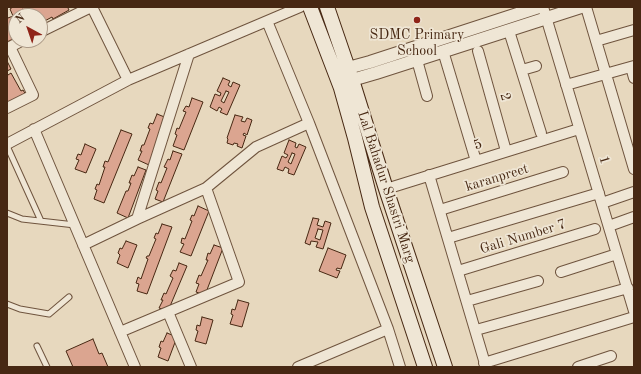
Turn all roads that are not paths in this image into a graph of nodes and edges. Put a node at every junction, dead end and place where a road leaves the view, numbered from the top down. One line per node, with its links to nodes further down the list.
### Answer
1 (91, 7): 11 (street); 26 (street)
2 (300, 7): 8 (street)
3 (310, 7): 54 (main road, Lal Bahadur Shastri Marg)
4 (326, 7): 23 (main road, Lal Bahadur Shastri Marg)
5 (539, 7): 23 (street)
6 (581, 7): 9 (street)
7 (586, 7): 14 (street)
8 (282, 11): 10 (street)
9 (544, 13): 12 (street); 27 (street, 1)
10 (267, 21): 18 (street); 30 (street)
11 (48, 28)
12 (509, 30): 16 (street); 22 (street)
13 (634, 30): 14 (street)
14 (596, 41): 24 (street)
15 (11, 48): 29 (street)
16 (443, 51): 19 (street); 36 (street)
17 (478, 51): 35 (street, 2)
18 (189, 54): 26 (street); 48 (street)
19 (417, 60): 23 (street); 28 (street)
20 (536, 66): 22 (street)
21 (632, 66): 24 (street); 25 (street)
22 (522, 70): 33 (street)
23 (350, 74): 41 (main road, Lal Bahadur Shastri Marg)
24 (605, 74): 27 (street); 37 (street)
25 (634, 78)
26 (128, 80): 32 (street)
27 (566, 84): 31 (street, 1)
28 (427, 96)
29 (7, 108)
30 (309, 123): 40 (street); 68 (street)
31 (579, 128): 35 (street, 5); 43 (street, 1)
32 (34, 130): 34 (street); 50 (street)
33 (541, 133)
34 (7, 145): 49 (lane)
35 (506, 151): 36 (street, 5)
36 (476, 161): 39 (street, 5)
37 (634, 169)
38 (563, 172): 45 (street, karanpreet)
39 (429, 175): 41 (street, 5); 45 (street)
40 (206, 188): 48 (street); 66 (street)
41 (386, 188): 52 (main road, Lal Bahadur Shastri Marg)
42 (634, 192): 44 (street)
43 (599, 193): 44 (street, 1); 55 (street)
44 (602, 203): 51 (street, 1)
45 (440, 210): 55 (street)
46 (7, 213): 49 (lane)
47 (634, 217): 51 (street)
48 (137, 219): 56 (street)
49 (41, 221): 50 (lane)
50 (75, 225): 56 (street)
51 (609, 226): 57 (street, 1)
52 (399, 229): 54 (main road); 80 (main road, Lal Bahadur Shastri Marg)
53 (595, 229): 58 (street, Gali Number 7)
54 (382, 234): 79 (main road, Lal Bahadur Shastri Marg)
55 (448, 238): 58 (street)
56 (83, 245): 70 (street)
57 (617, 254): 59 (street); 61 (street, 1)
58 (458, 271): 63 (street)
59 (561, 272)
60 (538, 281): 63 (street)
61 (629, 282): 65 (street, 1); 69 (street)
62 (69, 297): 64 (lane)
63 (467, 301): 69 (street)
64 (7, 304)
65 (634, 311)
66 (168, 312): 70 (street); 76 (street)
67 (634, 317): 73 (street)
68 (388, 329): 77 (street); 78 (street)
69 (476, 330): 73 (street)
70 (120, 332): 75 (street)
71 (37, 346): 74 (lane)
72 (611, 356): 81 (street)
73 (485, 365)
74 (47, 367)
75 (135, 367)
76 (191, 367)
77 (298, 367)
78 (400, 367)
79 (425, 367)
80 (445, 367)
81 (578, 367)

